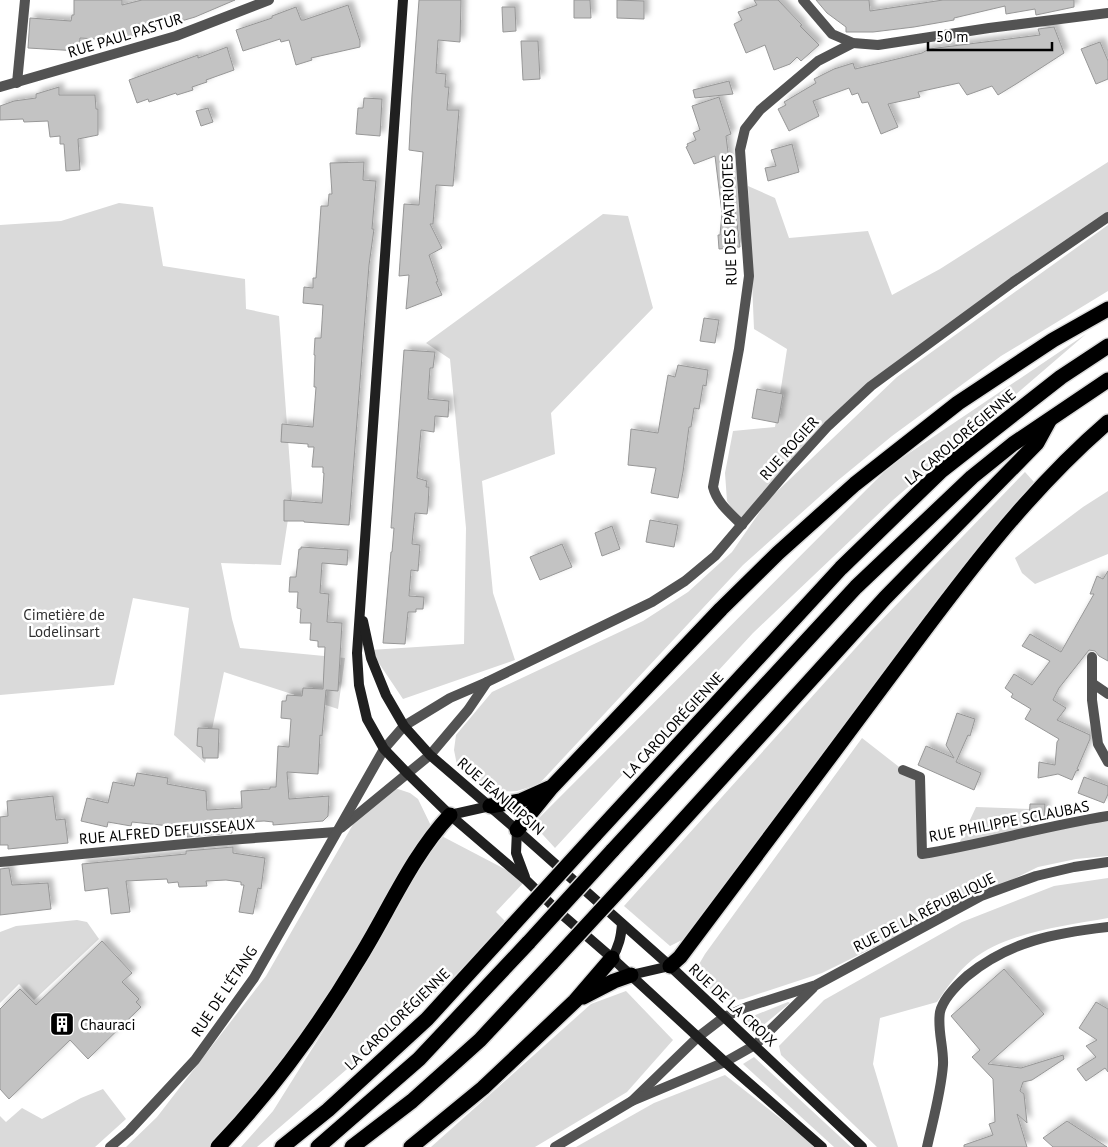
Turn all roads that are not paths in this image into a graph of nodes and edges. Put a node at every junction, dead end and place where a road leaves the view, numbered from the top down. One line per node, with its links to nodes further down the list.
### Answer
1 (25, 0): 7 (street)
2 (269, 0): 7 (street, RUE PAUL PASTUR)
3 (403, 0): 16 (street)
4 (803, 0): 6 (street)
5 (1108, 13): 6 (street)
6 (853, 43): 15 (street, RUE DES PATRIOTES)
7 (17, 83): 8 (street, RUE PAUL PASTUR)
8 (0, 87)
9 (1108, 217): 15 (street, RUE ROGIER)
10 (1108, 309): 27 (highway)
11 (1108, 346): 51 (highway, LA CAROLORÉGIENNE, bridge)
12 (1108, 380): 13 (highway)
13 (1051, 418): 52 (highway, bridge); 53 (highway, bridge)
14 (1108, 422): 40 (highway)
15 (742, 525): 18 (street, RUE ROGIER)
16 (361, 609): 21 (street, RUE JEAN LIPSIN); 22 (street)
17 (1092, 657): 19 (street)
18 (487, 682): 21 (street, RUE ROGIER); 23 (street, RUE ROGIER)
19 (1092, 683): 20 (street); 24 (street)
20 (1108, 694)
21 (404, 726): 22 (street, RUE DE L'ÉTANG); 23 (street, RUE JEAN LIPSIN)
22 (384, 749): 26 (street); 32 (street, RUE DE L'ÉTANG)
23 (430, 755): 26 (street, RUE DE L'ÉTANG); 28 (street, RUE JEAN LIPSIN)
24 (1108, 762)
25 (903, 770): 30 (street, RUE PHILIPPE SCLAUBAS)
26 (408, 774): 29 (street); 32 (street, RUE DE L'ÉTANG)
27 (551, 788): 28 (highway); 31 (highway)
28 (490, 806): 29 (street); 31 (street, RUE JEAN LIPSIN)
29 (450, 815): 35 (street); 50 (highway)
30 (1108, 816)
31 (517, 830): 35 (street); 36 (street, RUE JEAN LIPSIN)
32 (336, 832): 33 (street, RUE ALFRED DEFUISSEAUX); 49 (street, RUE DE L'ÉTANG)
33 (0, 862)
34 (1108, 862): 42 (street, RUE DE LA RÉPUBLIQUE)
35 (526, 880): 39 (street)
36 (581, 887): 37 (street, RUE DE LA CROIX)
37 (622, 924): 39 (street); 40 (street, RUE DE LA CROIX)
38 (1108, 926): 58 (street)
39 (612, 958): 41 (street); 43 (highway)
40 (670, 966): 41 (street); 44 (street, RUE DE LA CROIX)
41 (631, 975): 43 (highway); 45 (street)
42 (816, 985): 44 (street, RUE DE LA RÉPUBLIQUE); 46 (street, RUE DE LA RÉPUBLIQUE)
43 (575, 1001): 54 (highway)
44 (724, 1017): 45 (street, RUE DE LA RÉPUBLIQUE); 46 (street, RUE DE LA CROIX)
45 (698, 1037): 47 (street); 48 (street, RUE DE LA RÉPUBLIQUE)
46 (755, 1045): 47 (street, RUE DE LA RÉPUBLIQUE); 57 (street, RUE DE LA CROIX)
47 (725, 1062): 48 (street, RUE DE LA RÉPUBLIQUE); 56 (street)
48 (632, 1101): 55 (street, RUE DE LA RÉPUBLIQUE)
49 (110, 1147)
50 (218, 1147)
51 (282, 1147)
52 (318, 1147)
53 (352, 1147)
54 (411, 1147)
55 (555, 1147)
56 (822, 1147)
57 (862, 1147)
58 (927, 1147)

